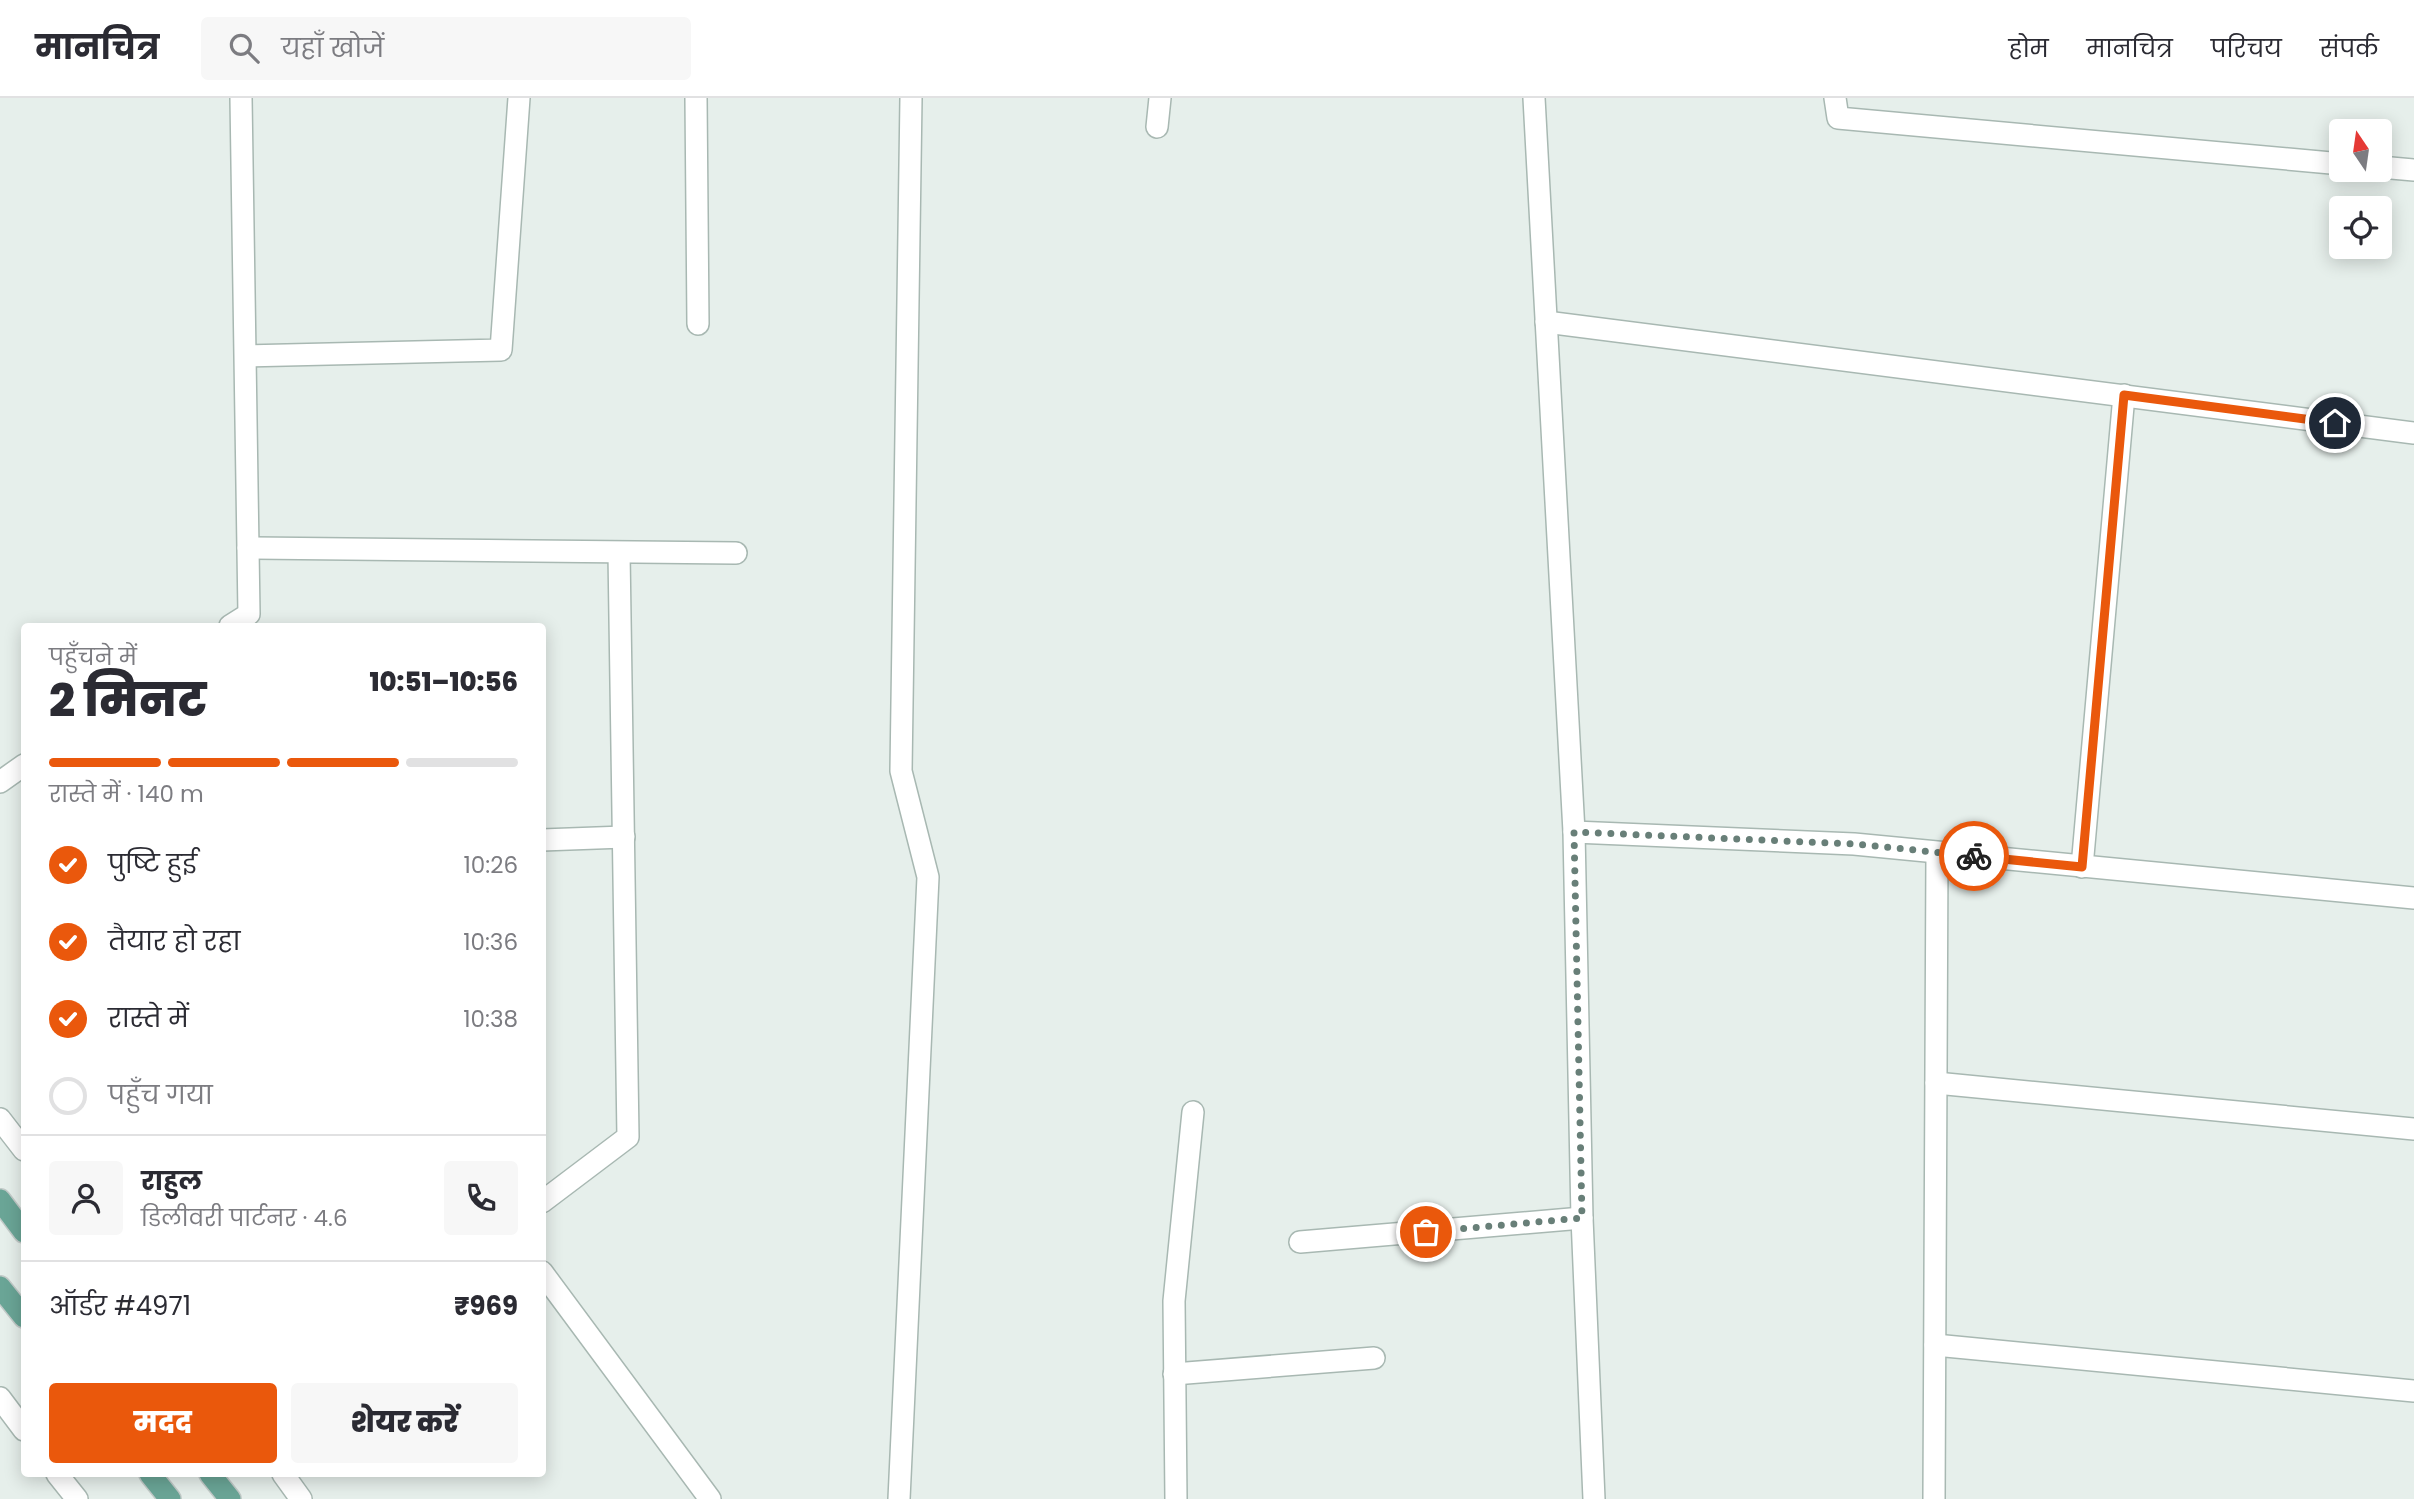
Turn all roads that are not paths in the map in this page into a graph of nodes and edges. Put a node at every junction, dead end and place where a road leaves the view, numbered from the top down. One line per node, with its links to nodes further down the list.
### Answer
1 (241, 98): 14 (street)
2 (519, 98): 14 (street)
3 (696, 98): 13 (street)
4 (911, 98): 57 (street)
5 (1160, 98): 8 (street)
6 (1534, 98): 12 (street)
7 (1835, 98): 9 (street)
8 (1157, 127)
9 (2329, 163)
10 (2392, 168): 11 (street)
11 (2414, 170)
12 (1546, 322): 15 (street); 23 (street)
13 (698, 324)
14 (247, 356): 17 (street)
15 (2124, 395): 16 (street); 27 (street)
16 (2414, 433)
17 (248, 548): 18 (street); 20 (street)
18 (619, 553): 19 (street); 24 (street)
19 (736, 553)
20 (235, 623)
21 (21, 767): 22 (street)
22 (0, 782)
23 (1574, 832): 26 (street); 36 (street)
24 (624, 837): 25 (street); 34 (street)
25 (546, 840)
26 (1937, 853): 27 (street); 29 (street)
27 (2082, 867): 28 (street)
28 (2414, 898)
29 (1936, 1083): 32 (street); 42 (street)
30 (1193, 1112): 44 (street)
31 (0, 1119): 33 (street)
32 (2414, 1129)
33 (21, 1146)
34 (546, 1199)
35 (0, 1200): 37 (main road)
36 (1582, 1218): 38 (street); 59 (street)
37 (21, 1228)
38 (1300, 1242)
39 (546, 1277): 56 (street)
40 (0, 1287): 41 (main road)
41 (21, 1313)
42 (1935, 1345): 45 (street); 60 (street)
43 (1374, 1358): 44 (street)
44 (1174, 1374): 58 (street)
45 (2414, 1391)
46 (0, 1398): 47 (street)
47 (21, 1426)
48 (59, 1477): 52 (street)
49 (152, 1477): 53 (main road)
50 (212, 1477): 54 (main road)
51 (285, 1477): 55 (street)
52 (76, 1499)
53 (170, 1499)
54 (230, 1499)
55 (301, 1499)
56 (710, 1499)
57 (899, 1499)
58 (1176, 1499)
59 (1594, 1499)
60 (1934, 1499)

